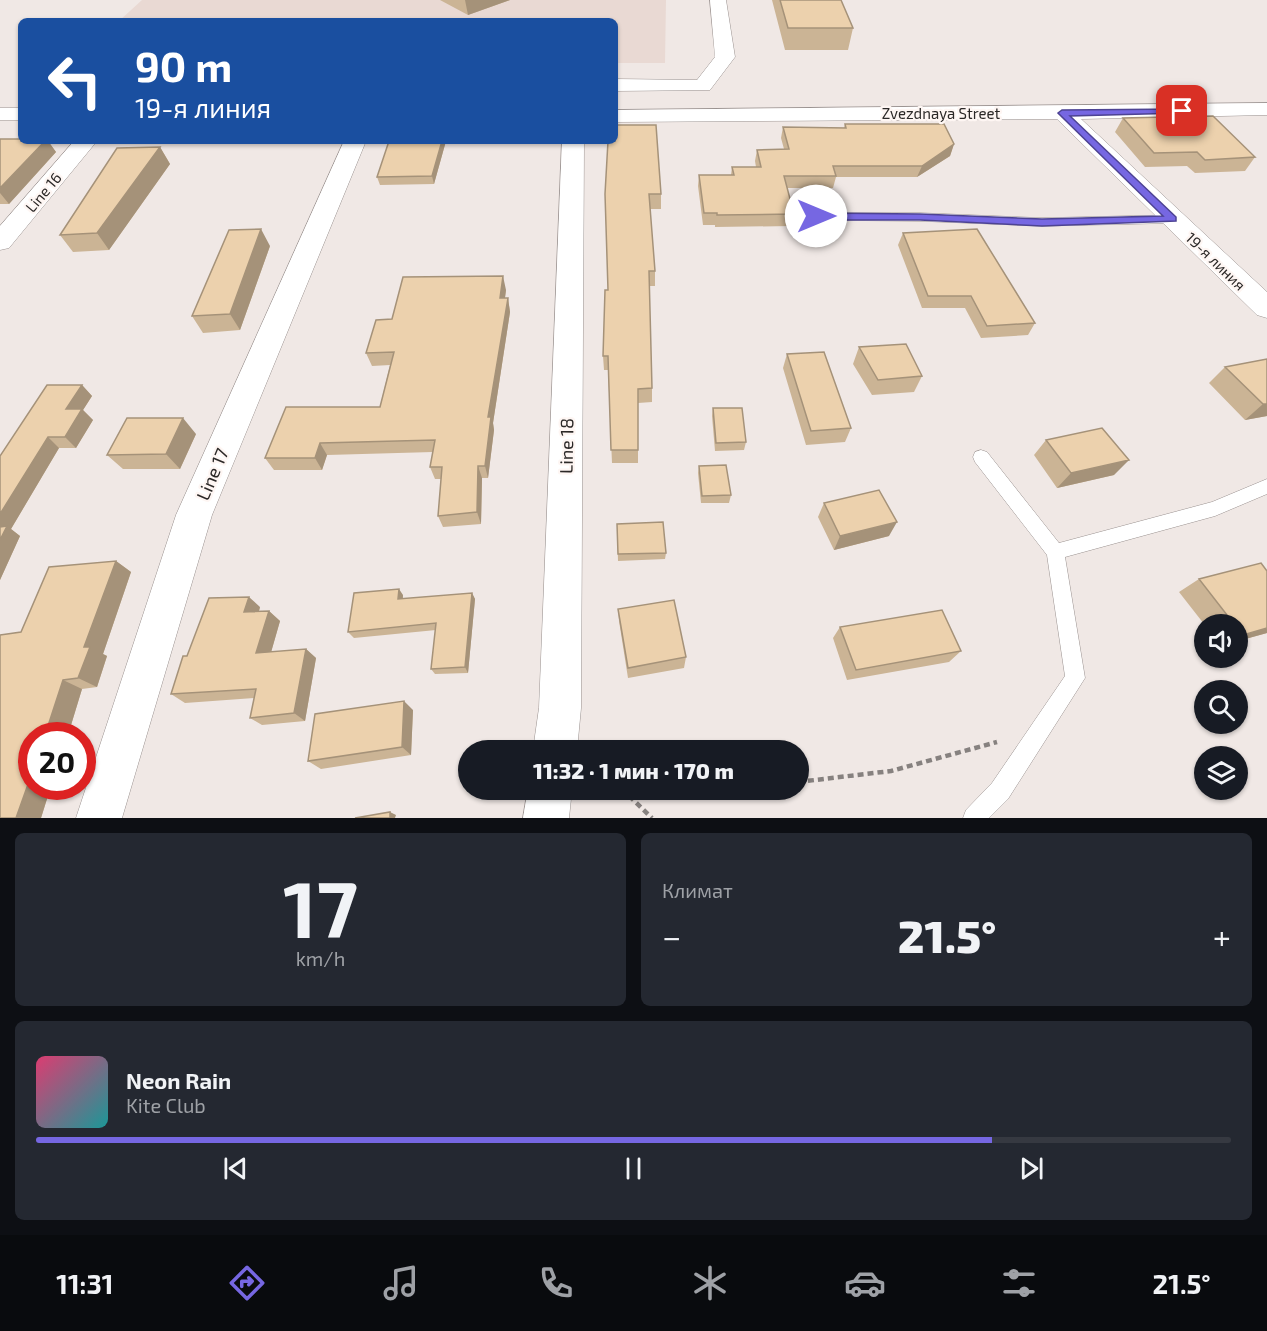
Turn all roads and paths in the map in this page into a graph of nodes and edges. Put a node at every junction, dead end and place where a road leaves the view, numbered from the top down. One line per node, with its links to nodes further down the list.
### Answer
1 (718, 0): 2 (street)
2 (618, 85)
3 (1267, 109): 4 (street, Zvezdnaya Street)
4 (1062, 113): 7 (street, Zvezdnaya Street); 12 (street, 19-я линия)
5 (0, 114): 6 (street)
6 (18, 114)
7 (618, 116)
8 (83, 144): 13 (street, Line 16)
9 (354, 144): 23 (street, Line 17)
10 (573, 144): 19 (street, Line 18)
11 (816, 216): 12 (lane)
12 (1172, 219): 14 (street, 19-я линия)
13 (0, 242)
14 (1267, 309)
15 (981, 457): 17 (lane)
16 (1267, 486): 17 (lane)
17 (1055, 552): 18 (lane)
18 (1041, 730): 20 (path); 26 (lane)
19 (556, 740)
20 (809, 781)
21 (548, 800): 24 (street)
22 (633, 800): 25 (path)
23 (99, 818)
24 (546, 818)
25 (652, 818)
26 (974, 818)

